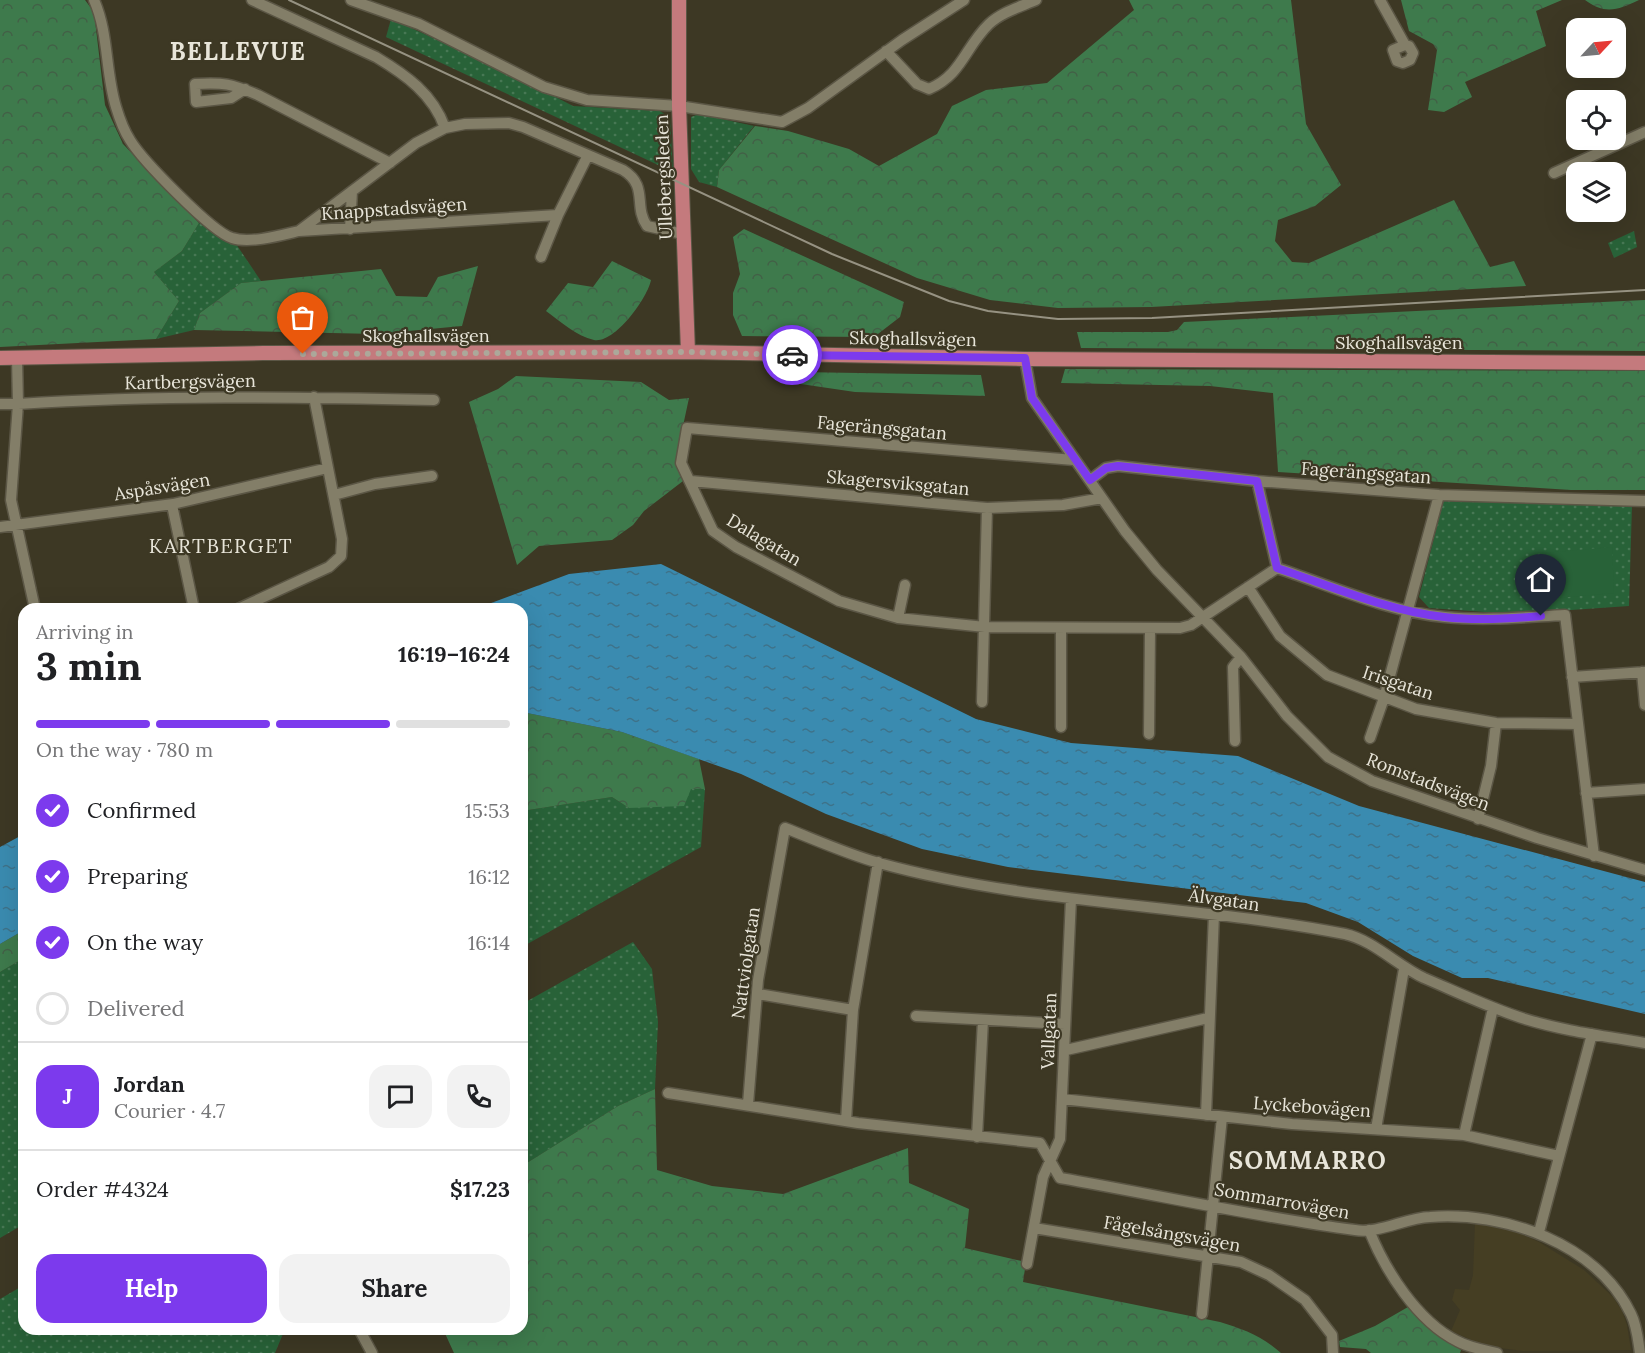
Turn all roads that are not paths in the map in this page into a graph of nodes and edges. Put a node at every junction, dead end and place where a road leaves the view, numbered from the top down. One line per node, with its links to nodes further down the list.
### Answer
1 (94, 0): 20 (street, Knappstadsvägen)
2 (252, 0): 12 (street)
3 (351, 0): 11 (street)
4 (679, 0): 11 (main road, Ullebergsleden)
5 (964, 0): 9 (street)
6 (1036, 0): 9 (street)
7 (1380, 0): 8 (street)
8 (1405, 45)
9 (886, 51): 11 (street)
10 (245, 89): 15 (street)
11 (679, 106): 21 (main road, Ullebergsleden)
12 (445, 128): 14 (street); 15 (street)
13 (1645, 132): 16 (street)
14 (588, 155): 18 (street); 21 (street)
15 (390, 163): 17 (street)
16 (1554, 173)
17 (352, 191): 19 (street); 20 (street)
18 (558, 215): 19 (street, Knappstadsvägen); 22 (street)
19 (350, 229): 20 (street, Knappstadsvägen)
20 (300, 231)
21 (683, 234): 23 (main road, Ullebergsleden)
22 (541, 257)
23 (688, 352): 25 (main road, Skoghallsvägen); 26 (main road, Skoghallsvägen)
24 (0, 358): 25 (main road, Skoghallsvägen)
25 (17, 358): 31 (street)
26 (1025, 358): 27 (main road, Skoghallsvägen); 33 (street, Romstadsvägen)
27 (1645, 363)
28 (314, 397): 29 (street, Kartbergsvägen); 31 (street, Kartbergsvägen); 34 (street)
29 (434, 400)
30 (0, 404): 31 (street, Kartbergsvägen)
31 (18, 404): 45 (street)
32 (687, 428): 33 (street, Fagerängsgatan); 37 (street, Dalagatan)
33 (1074, 460): 36 (street, Romstadsvägen)
34 (328, 468): 39 (street); 43 (street, Aspåsvägen)
35 (432, 476): 39 (street)
36 (1090, 480): 38 (street, Fagerängsgatan); 41 (street, Romstadsvägen)
37 (691, 481): 44 (street, Skagersviksgatan); 55 (street, Dalagatan)
38 (1257, 481): 40 (street, Fagerängsgatan); 47 (street)
39 (334, 495): 52 (street)
40 (1439, 495): 42 (street, Fagerängsgatan); 53 (street)
41 (1101, 498): 44 (street, Skagersviksgatan); 54 (street, Romstadsvägen)
42 (1645, 501)
43 (172, 505): 45 (street, Aspåsvägen); 51 (street)
44 (987, 508): 56 (street)
45 (15, 524): 46 (street, Aspåsvägen); 50 (street)
46 (0, 527)
47 (1277, 568): 49 (street, Dalagatan); 53 (street)
48 (905, 585): 55 (street)
49 (1248, 588): 54 (street, Dalagatan); 62 (street, Irisgatan)
50 (34, 603)
51 (193, 603)
52 (250, 603)
53 (1406, 610): 61 (street); 62 (street)
54 (1202, 616): 58 (street, Dalagatan); 59 (street, Romstadsvägen)
55 (898, 618): 56 (street, Dalagatan)
56 (985, 627): 57 (street, Dalagatan); 63 (street)
57 (1061, 628): 58 (street, Dalagatan); 67 (street)
58 (1150, 629): 68 (street)
59 (1241, 657): 70 (street); 73 (street, Romstadsvägen)
60 (1643, 672): 61 (street); 64 (street)
61 (1572, 677): 66 (street)
62 (1384, 698): 65 (street, Irisgatan); 69 (street)
63 (982, 702)
64 (1645, 705)
65 (1496, 723): 66 (street, Irisgatan); 73 (street)
66 (1578, 724): 72 (street)
67 (1061, 727)
68 (1149, 734)
69 (1370, 738)
70 (1235, 741)
71 (1645, 789): 72 (street)
72 (1586, 793): 75 (street)
73 (1478, 819): 75 (street, Romstadsvägen)
74 (785, 828): 76 (street, Älvgatan); 81 (street, Nattviolgatan)
75 (1594, 856): 77 (street, Romstadsvägen)
76 (878, 862): 78 (street, Älvgatan); 83 (street)
77 (1645, 870)
78 (1071, 899): 79 (street, Älvgatan); 87 (street, Vallgatan)
79 (1214, 914): 80 (street, Älvgatan); 85 (street)
80 (1404, 969): 82 (street, Älvgatan); 97 (street)
81 (758, 993): 83 (street); 93 (street, Nattviolgatan)
82 (1493, 1008): 88 (street, Älvgatan); 98 (street)
83 (853, 1010): 96 (street)
84 (916, 1016): 86 (street)
85 (1208, 1018): 90 (street); 94 (street)
86 (983, 1020): 87 (street); 99 (street)
87 (1065, 1024): 90 (street, Vallgatan)
88 (1592, 1034): 89 (street, Älvgatan); 100 (street)
89 (1645, 1043)
90 (1066, 1050): 92 (street, Vallgatan)
91 (668, 1093): 93 (street)
92 (1062, 1099): 94 (street, Lyckebovägen); 101 (street, Vallgatan)
93 (744, 1104): 96 (street, Sommarrovägen)
94 (1206, 1115): 95 (street, Lyckebovägen)
95 (1222, 1117): 97 (street, Lyckebovägen); 102 (street)
96 (846, 1121): 99 (street, Sommarrovägen)
97 (1376, 1129): 98 (street, Lyckebovägen)
98 (1464, 1135): 100 (street, Lyckebovägen)
99 (977, 1137): 101 (street, Sommarrovägen)
100 (1559, 1156): 105 (street)
101 (1051, 1162): 102 (street, Sommarrovägen); 103 (street, Vallgatan)
102 (1212, 1204): 104 (street, Sommarrovägen); 106 (street)
103 (1034, 1228): 106 (street, Fågelsångsvägen); 107 (street, Vallgatan)
104 (1369, 1230): 105 (street, Sommarrovägen); 112 (street)
105 (1539, 1232): 113 (street, Sommarrovägen)
106 (1207, 1254): 108 (street); 111 (street, Fågelsångsvägen)
107 (1027, 1264)
108 (1202, 1314)
109 (362, 1335): 110 (street)
110 (372, 1353)
111 (1333, 1353)
112 (1497, 1353)
113 (1640, 1353)

